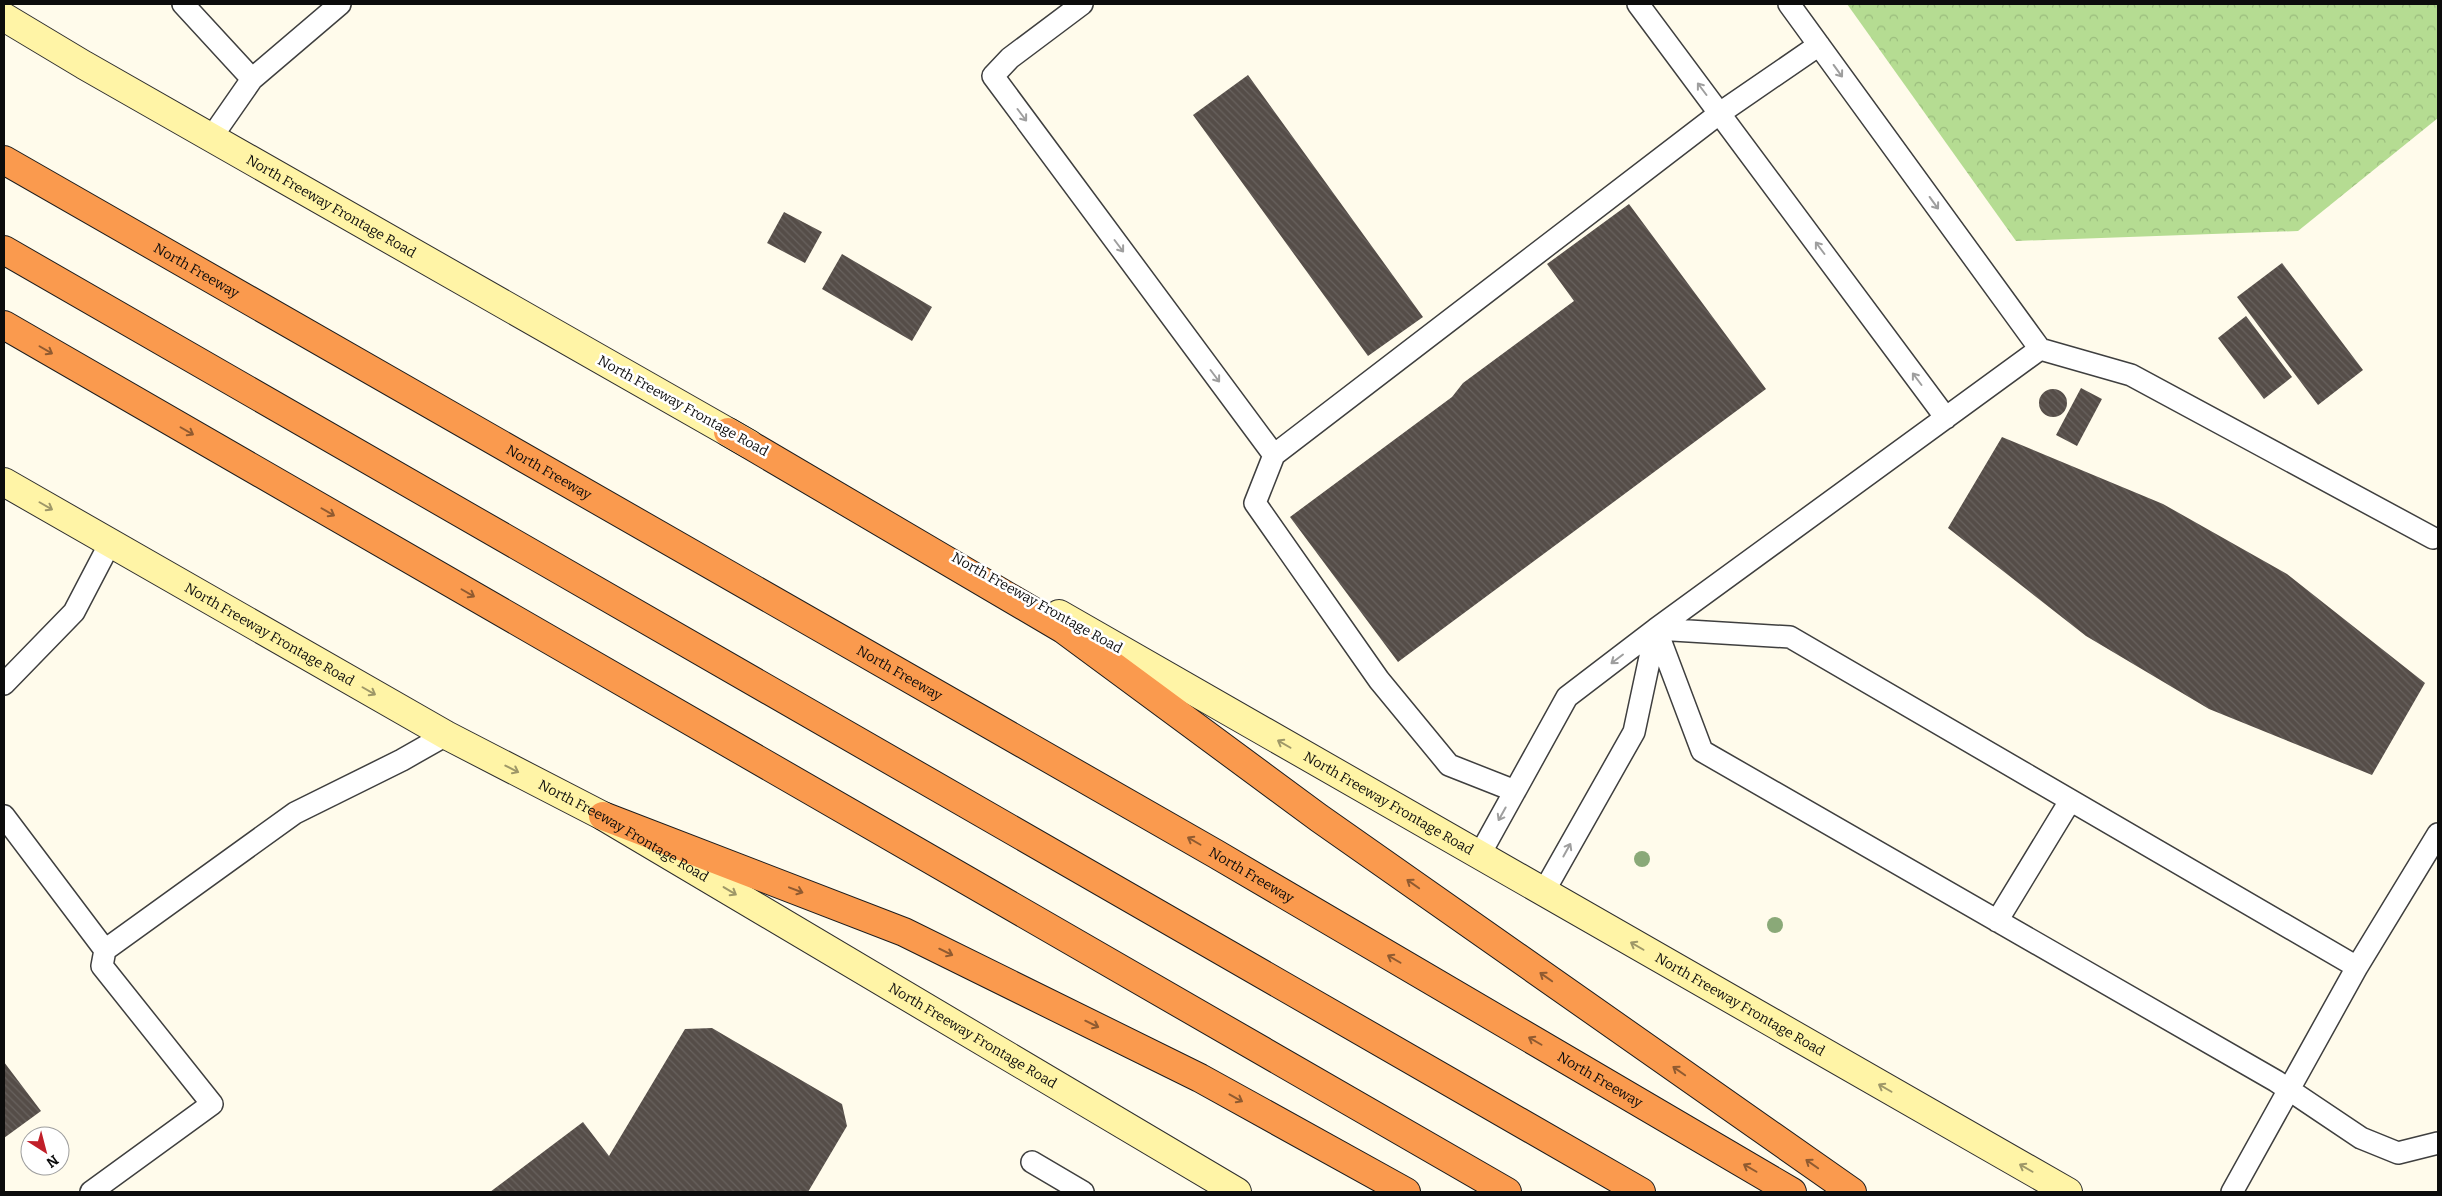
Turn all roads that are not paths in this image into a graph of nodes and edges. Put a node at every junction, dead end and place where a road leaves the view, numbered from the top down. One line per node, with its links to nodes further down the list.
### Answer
1 (183, 4): 8 (lane)
2 (340, 4): 8 (lane)
3 (1082, 4): 17 (lane, one-way to 17)
4 (1638, 4): 9 (lane, one-way to 4)
5 (1789, 4): 7 (lane)
6 (4, 17): 10 (main road, North Freeway Frontage Road)
7 (1819, 45): 9 (lane); 14 (lane, one-way to 14)
8 (252, 79): 10 (lane)
9 (1720, 114): 15 (lane, one-way to 9); 17 (lane)
10 (211, 138): 16 (main road, North Freeway Frontage Road)
11 (4, 160): 43 (highway, North Freeway, one-way to 11)
12 (4, 250): 42 (highway)
13 (4, 325): 41 (highway, one-way to 41)
14 (2040, 349): 15 (lane); 19 (lane)
15 (1946, 418): 21 (lane)
16 (728, 432): 29 (main road, North Freeway Frontage Road, one-way to 16); 44 (highway, one-way to 16)
17 (1274, 455): 24 (lane)
18 (4, 482): 20 (main road, North Freeway Frontage Road, one-way to 20)
19 (2437, 537)
20 (110, 543): 22 (lane); 23 (main road, North Freeway Frontage Road, one-way to 23)
21 (1656, 629): 24 (lane, one-way to 24); 25 (lane); 30 (lane, one-way to 21); 31 (lane)
22 (4, 684)
23 (446, 735): 27 (main road, North Freeway Frontage Road, one-way to 27); 32 (lane)
24 (1515, 791): 29 (lane, one-way to 29)
25 (2070, 801): 31 (lane); 33 (lane)
26 (4, 816): 32 (lane)
27 (604, 816): 39 (main road, North Freeway Frontage Road, one-way to 39); 40 (highway, one-way to 40)
28 (2436, 843): 33 (lane)
29 (1479, 856): 30 (main road, North Freeway Frontage Road)
30 (1543, 893): 45 (main road, North Freeway Frontage Road, one-way to 30)
31 (1996, 921): 34 (lane)
32 (105, 950): 37 (lane)
33 (2356, 967): 34 (lane)
34 (2288, 1088): 35 (lane); 46 (lane)
35 (2438, 1143)
36 (1032, 1162): 38 (lane)
37 (91, 1192)
38 (1083, 1192)
39 (1237, 1192)
40 (1406, 1192)
41 (1507, 1192)
42 (1641, 1192)
43 (1792, 1192)
44 (1852, 1192)
45 (2068, 1192)
46 (2232, 1192)

